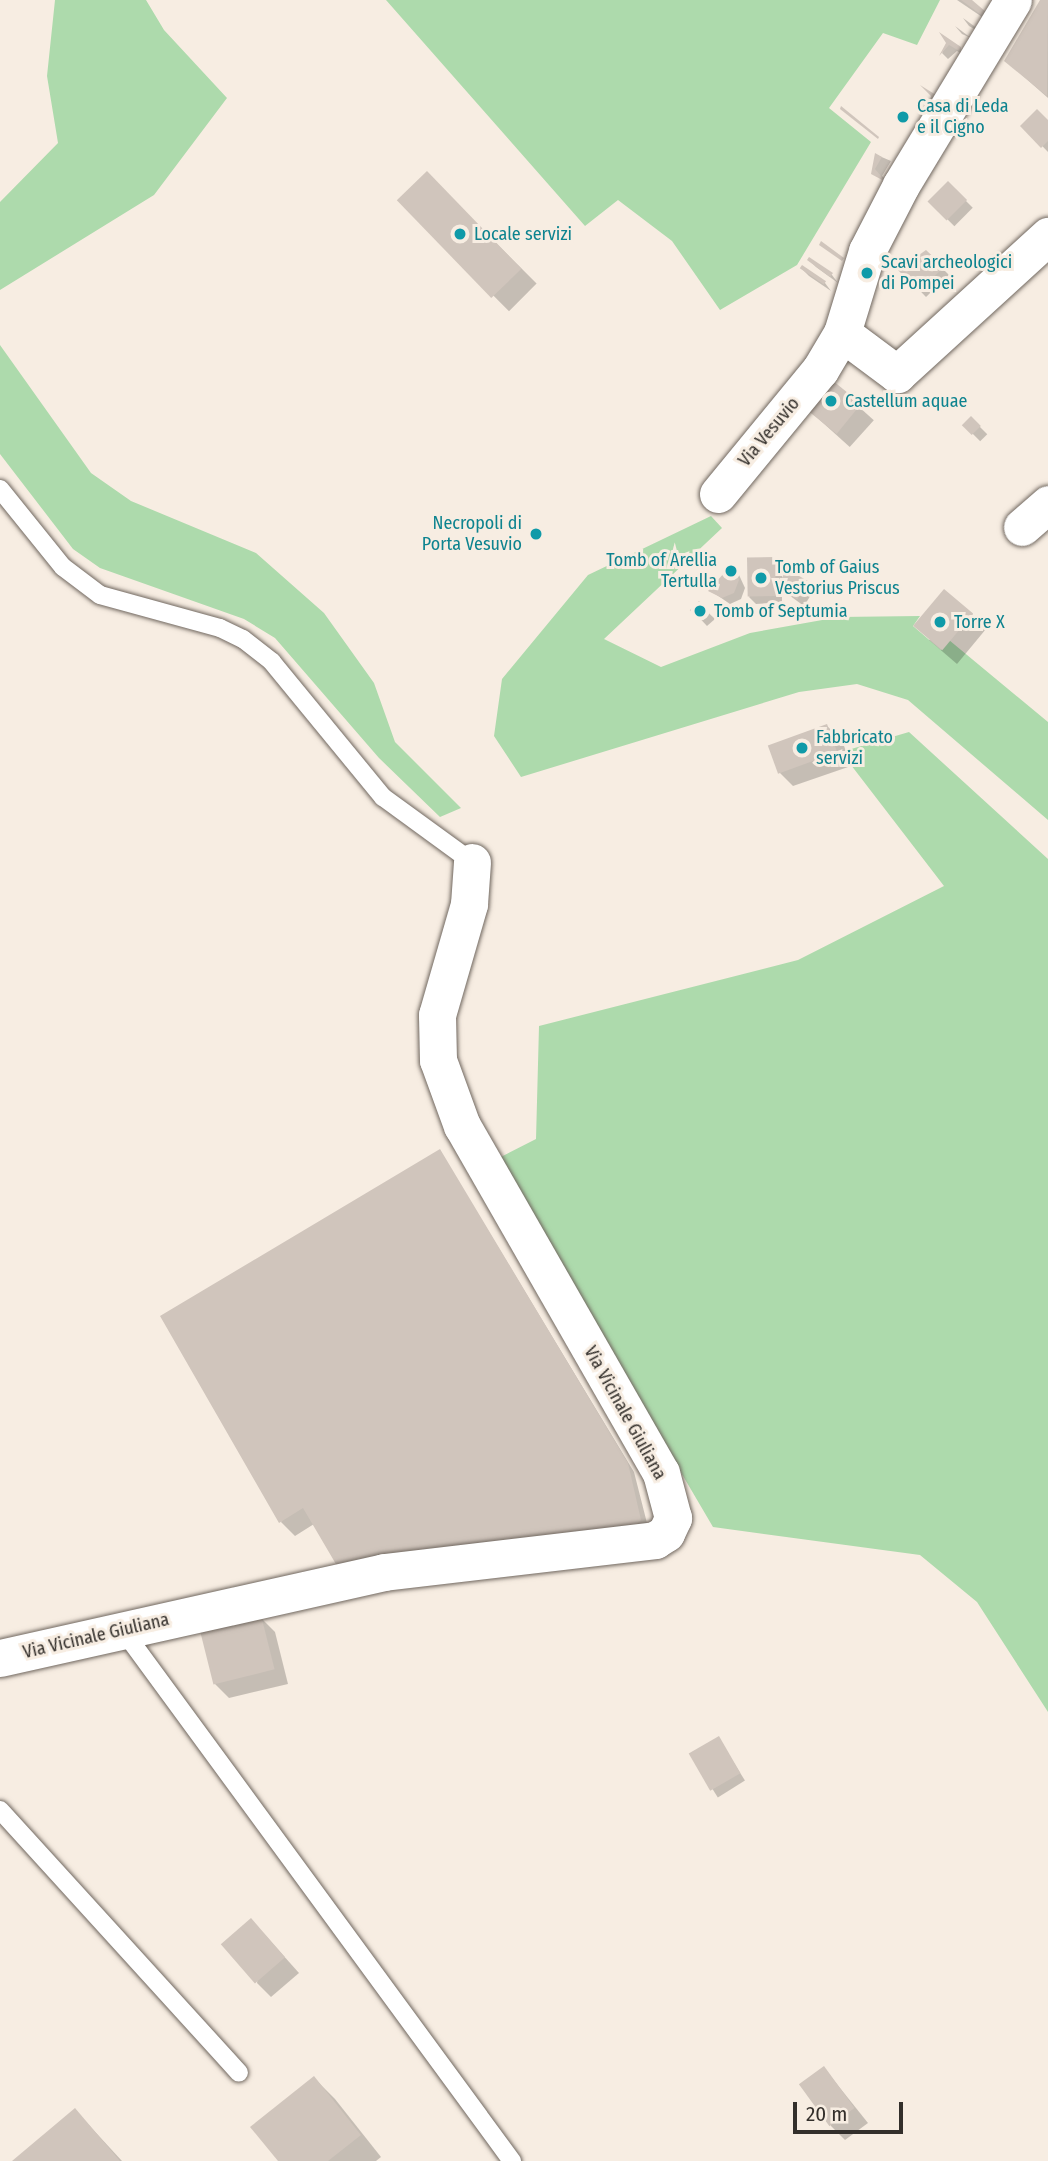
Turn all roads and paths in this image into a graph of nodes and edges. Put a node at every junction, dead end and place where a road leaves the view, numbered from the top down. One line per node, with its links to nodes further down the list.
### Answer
1 (1013, 0): 3 (street, Via Vesuvio)
2 (1048, 236): 3 (street)
3 (842, 333): 5 (street, Via Vesuvio)
4 (0, 489): 6 (lane)
5 (718, 494)
6 (472, 862): 7 (street, Via Vicinale Giuliana)
7 (122, 1629): 8 (street, Via Vicinale Giuliana); 11 (lane)
8 (0, 1658)
9 (0, 1810): 10 (lane)
10 (239, 2073)
11 (512, 2161)

